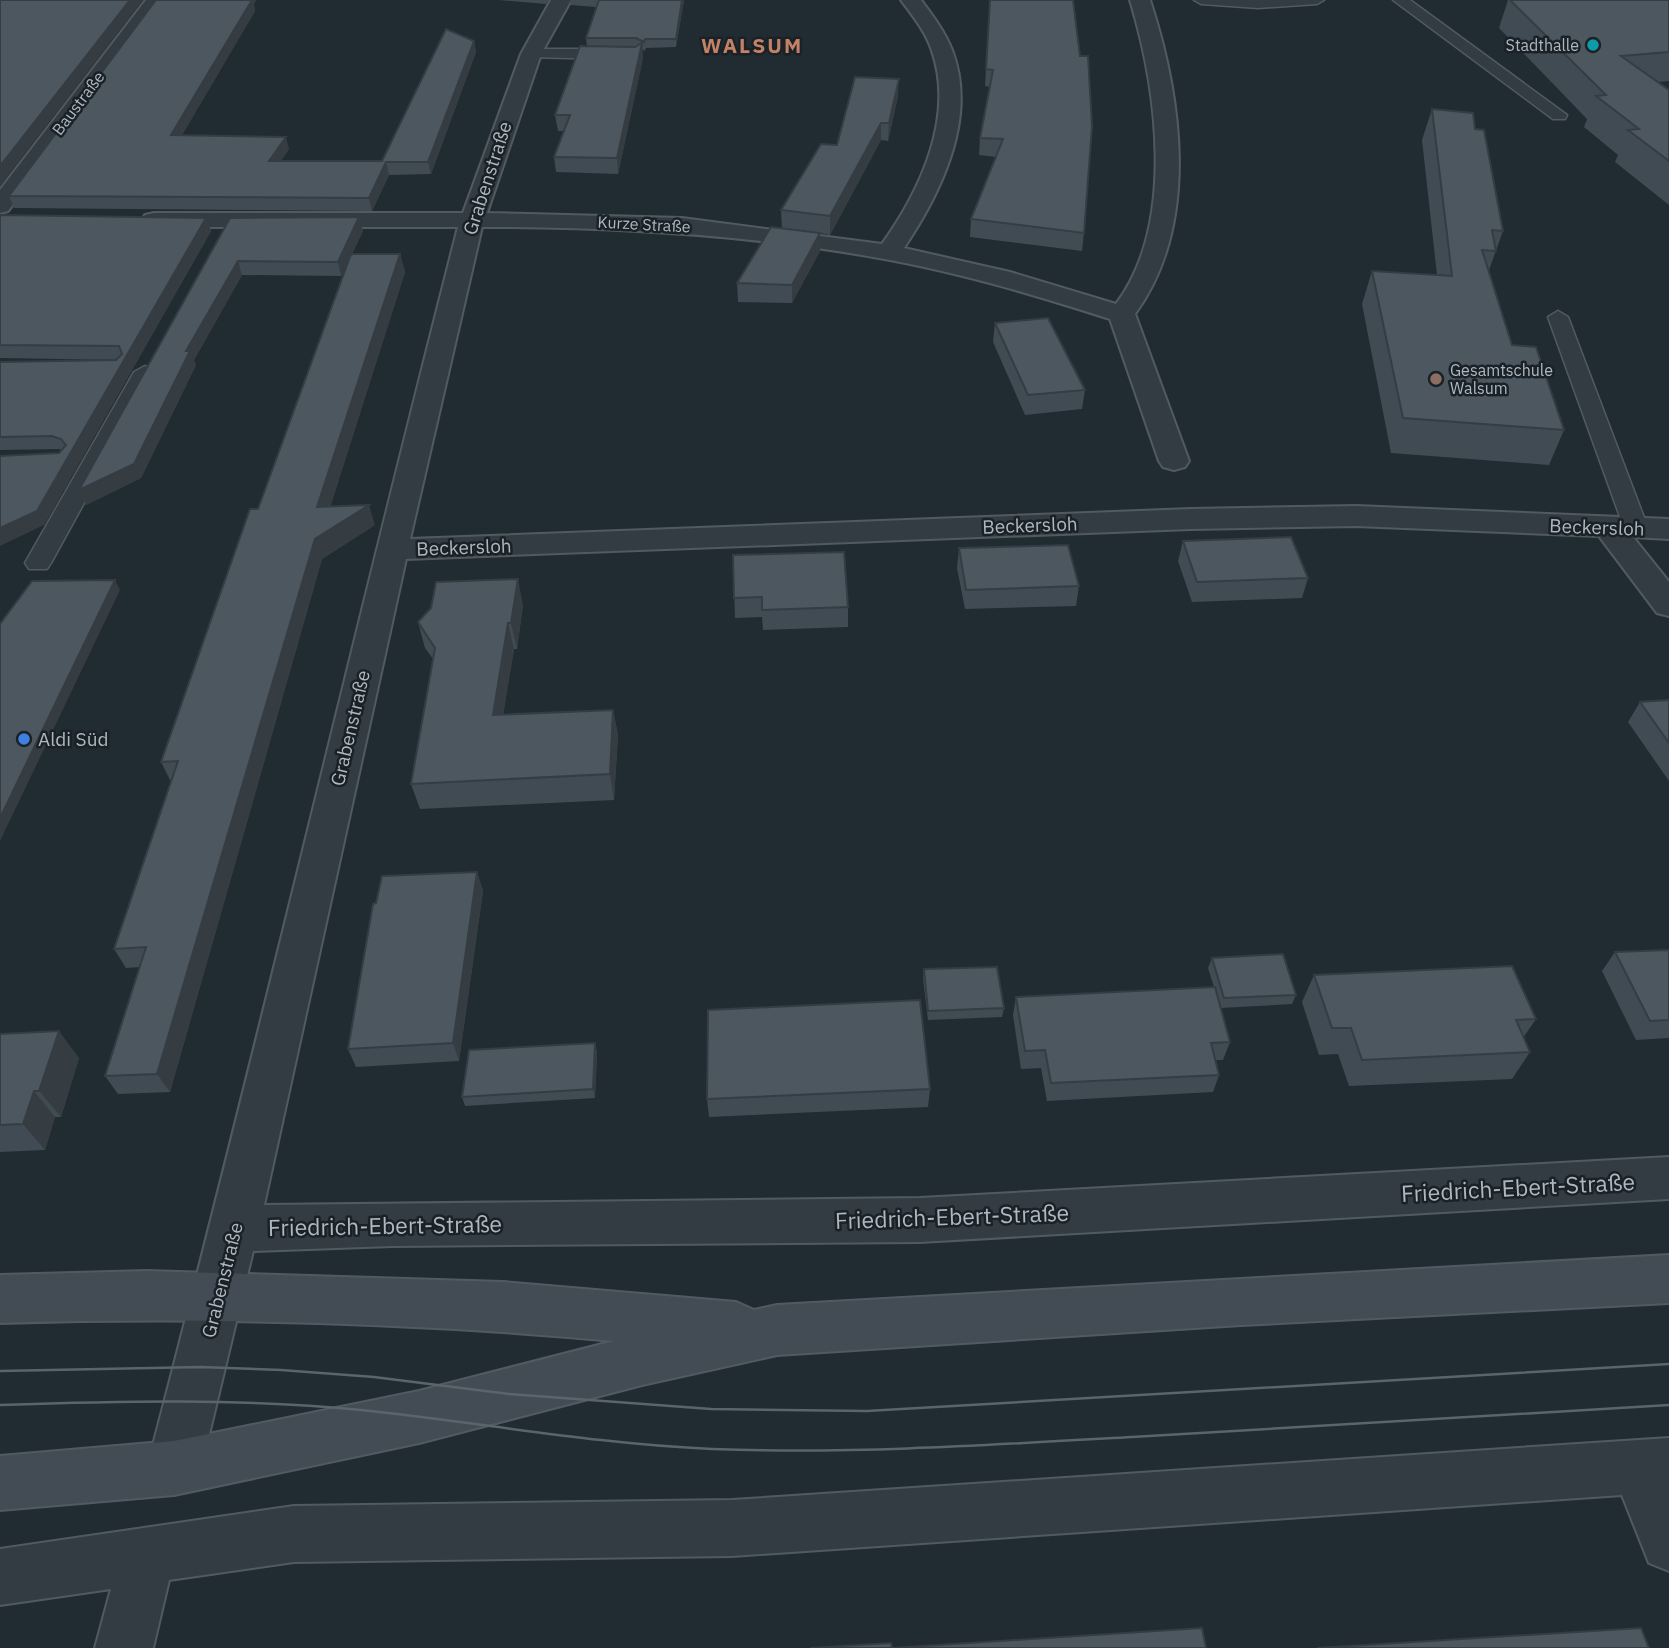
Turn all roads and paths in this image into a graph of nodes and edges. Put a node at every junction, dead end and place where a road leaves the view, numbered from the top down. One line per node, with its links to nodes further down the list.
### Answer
1 (156, 0): 11 (street, Baustraße)
2 (561, 0): 8 (street, Grabenstraße)
3 (911, 0): 18 (street)
4 (1140, 0): 19 (street)
5 (1201, 0): 6 (lane)
6 (1317, 0)
7 (1400, 0): 10 (lane)
8 (531, 54): 9 (lane); 15 (street, Grabenstraße)
9 (637, 54)
10 (1559, 115)
11 (0, 206)
12 (0, 218): 13 (street)
13 (27, 218)
14 (134, 220): 16 (street, Kurze Straße)
15 (472, 220): 16 (street, Kurze Straße); 18 (street, Kurze Straße); 25 (street, Grabenstraße)
16 (228, 222): 17 (lane)
17 (215, 246)
18 (889, 252): 19 (street, Kurze Straße)
19 (1122, 314): 22 (street)
20 (1558, 317): 23 (lane)
21 (155, 352): 26 (lane)
22 (1174, 461)
23 (1623, 528): 24 (street, Beckersloh); 25 (street, Beckersloh); 27 (street)
24 (1669, 529)
25 (391, 550): 29 (street, Grabenstraße)
26 (38, 564)
27 (1669, 605)
28 (1669, 1178): 29 (street, Friedrich-Ebert-Straße)
29 (234, 1228): 31 (street, Grabenstraße)
30 (1669, 1279): 33 (main road)
31 (218, 1296): 32 (main road); 33 (main road); 35 (street, Grabenstraße)
32 (0, 1298)
33 (776, 1331): 35 (main road)
34 (1653, 1466): 37 (street); 38 (street)
35 (174, 1468): 36 (main road)
36 (0, 1483)
37 (1669, 1544)
38 (147, 1556): 39 (street); 40 (street)
39 (0, 1577)
40 (124, 1648)

